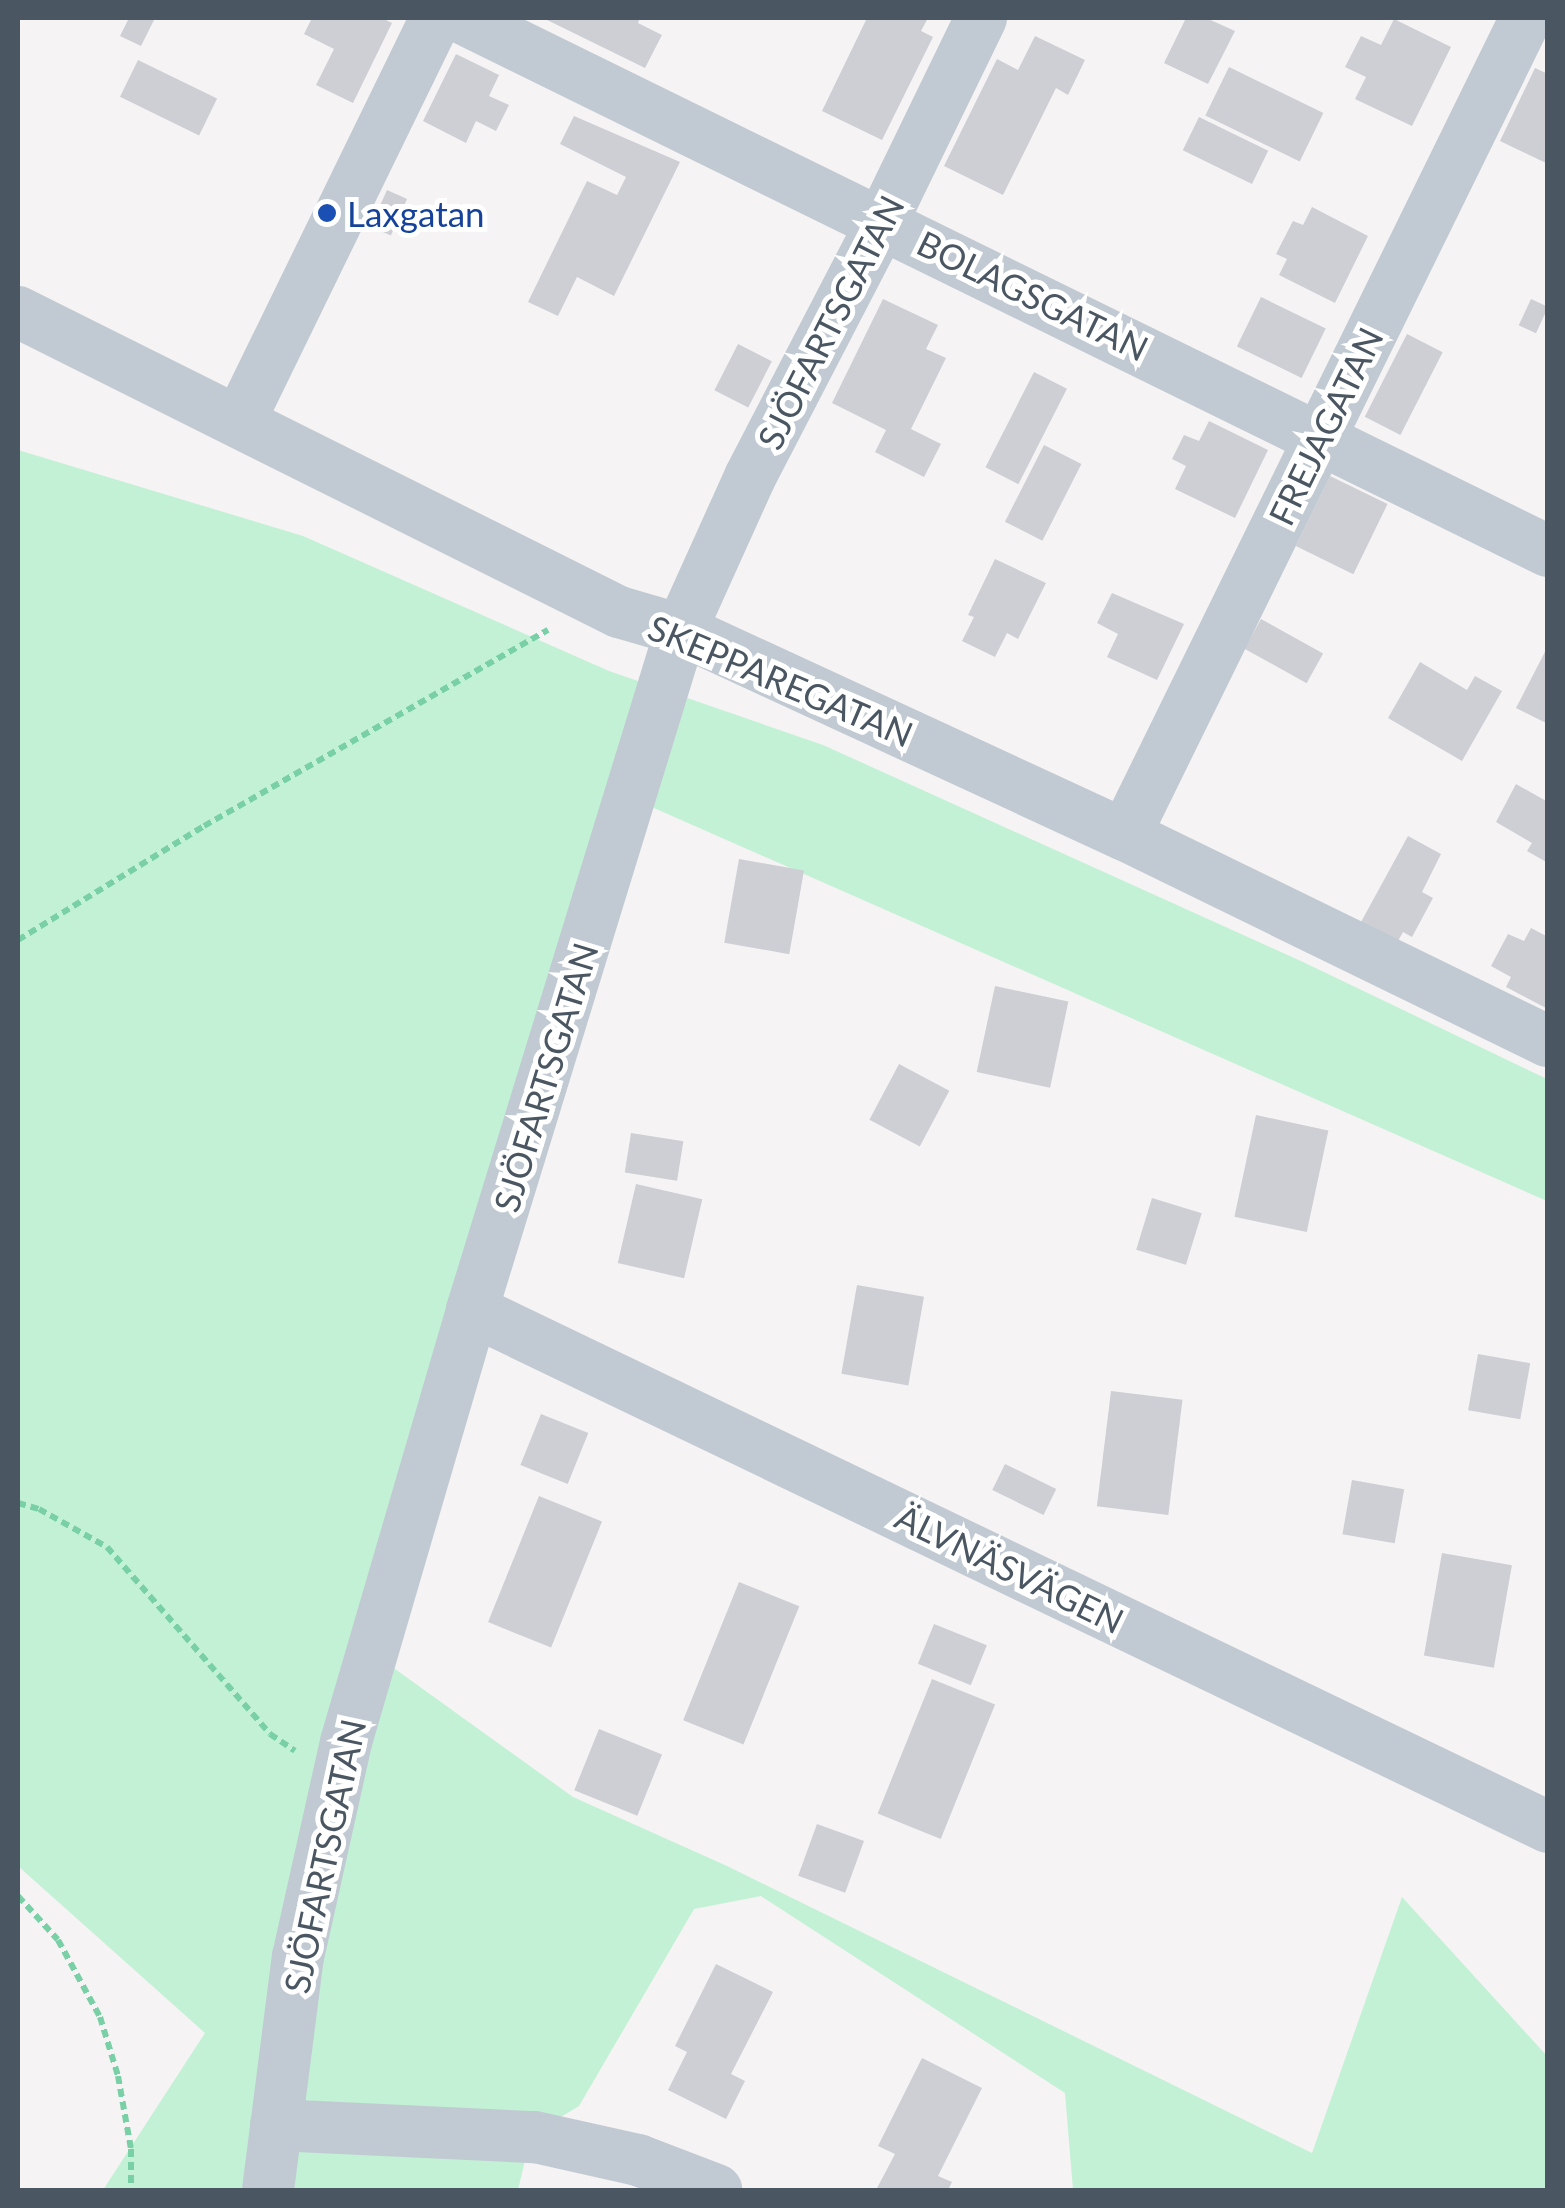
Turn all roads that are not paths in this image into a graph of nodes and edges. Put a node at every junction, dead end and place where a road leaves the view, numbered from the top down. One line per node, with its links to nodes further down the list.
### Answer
1 (436, 18): 7 (street)
2 (462, 18): 5 (street, BOLAGSGATAN)
3 (981, 18): 5 (street, SJÖFARTSGATAN)
4 (1526, 18): 8 (street, FREJAGATAN)
5 (882, 222): 8 (street, BOLAGSGATAN); 10 (street, SJÖFARTSGATAN)
6 (18, 312): 7 (street, SKEPPAREGATAN)
7 (240, 422): 10 (street, SKEPPAREGATAN)
8 (1320, 436): 9 (street, BOLAGSGATAN); 11 (street, FREJAGATAN)
9 (1548, 550)
10 (682, 630): 11 (street, SKEPPAREGATAN); 13 (street, SJÖFARTSGATAN)
11 (1124, 834): 12 (street, SKEPPAREGATAN)
12 (1548, 1041)
13 (472, 1310): 14 (street, ÄLVNÄSVÄGEN); 15 (street, SJÖFARTSGATAN)
14 (1548, 1826)
15 (276, 2125): 16 (street, SJÖFARTSGATAN); 17 (street)
16 (268, 2190)
17 (716, 2190)

